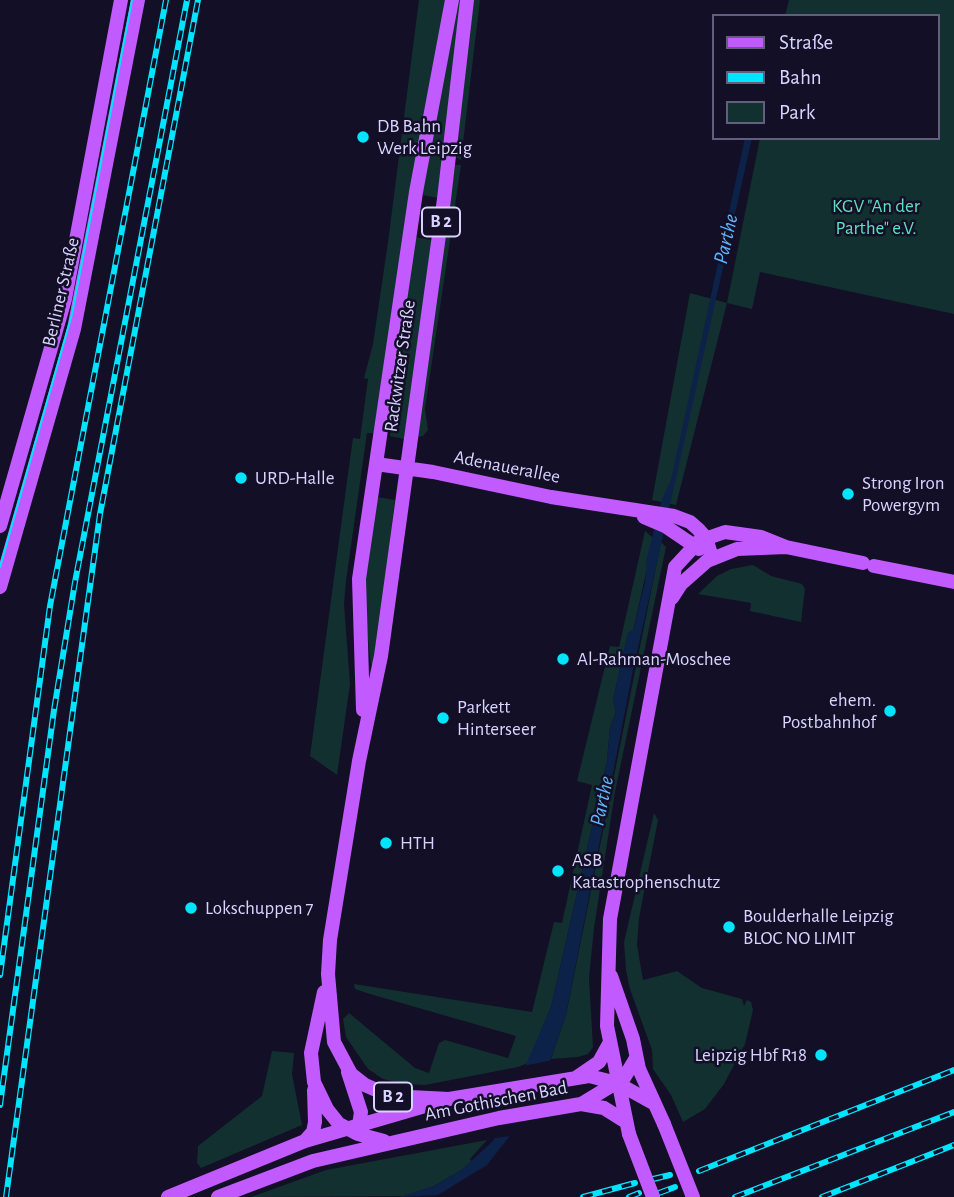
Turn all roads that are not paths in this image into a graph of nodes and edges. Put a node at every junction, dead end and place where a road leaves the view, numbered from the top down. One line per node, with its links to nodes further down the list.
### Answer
1 (121, 0): 7 (main road, Berliner Straße)
2 (138, 0): 12 (main road, Berliner Straße)
3 (452, 0): 5 (main road, Rackwitzer Straße / B 2)
4 (467, 0): 6 (main road, Rackwitzer Straße / B 2)
5 (376, 464): 6 (main road, Adenauerallee); 14 (main road, Rackwitzer Straße / B 2)
6 (405, 468): 8 (main road, Adenauerallee); 14 (main road, Rackwitzer Straße / B 2)
7 (0, 526)
8 (699, 541): 9 (main road); 10 (main road); 13 (main road)
9 (786, 547): 10 (main road); 11 (main road)
10 (712, 557): 13 (main road)
11 (954, 582)
12 (0, 587)
13 (671, 599): 15 (main road)
14 (363, 736): 16 (main road, Rackwitzer Straße / B 2)
15 (608, 964): 17 (main road); 18 (main road)
16 (328, 974): 19 (main road, Rackwitzer Straße / B 2); 21 (main road, Rackwitzer Straße / B 2)
17 (609, 1044): 20 (main road, Am Gothischen Bad); 22 (main road)
18 (636, 1058): 22 (main road); 24 (main road)
19 (346, 1067): 23 (main road, Rackwitzer Straße / B 2); 27 (main road)
20 (577, 1077): 22 (main road, Am Gothischen Bad / B 2); 23 (main road, Am Gothischen Bad / B 2)
21 (314, 1082): 27 (main road, Rackwitzer Straße / B 2); 28 (main road)
22 (617, 1083): 24 (main road, Am Gothischen Bad / B 2); 25 (main road, Am Gothischen Bad); 26 (main road)
23 (449, 1099): 27 (main road, Am Gothischen Bad)
24 (653, 1103): 34 (main road, bridge)
25 (581, 1104): 26 (main road, Am Gothischen Bad / B 2); 29 (main road, Am Gothischen Bad / B 2)
26 (626, 1127): 33 (main road, bridge)
27 (355, 1129): 28 (main road, Am Gothischen Bad); 29 (main road, B 2); 30 (main road)
28 (305, 1141): 31 (main road, Am Gothischen Bad)
29 (395, 1141): 30 (main road, Am Gothischen Bad)
30 (345, 1153): 32 (main road, Am Gothischen Bad)
31 (168, 1197)
32 (218, 1197)
33 (653, 1197)
34 (692, 1197)

